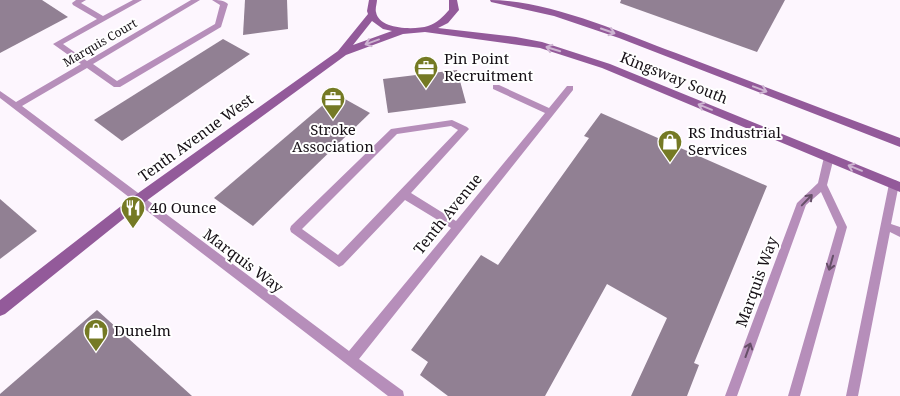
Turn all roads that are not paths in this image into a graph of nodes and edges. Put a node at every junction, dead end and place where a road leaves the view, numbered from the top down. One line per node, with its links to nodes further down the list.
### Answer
1 (82, 0): 9 (lane)
2 (138, 0): 9 (lane)
3 (196, 0): 13 (lane, Marquis Court)
4 (216, 0): 13 (lane)
5 (373, 0): 8 (street)
6 (453, 0): 10 (street, Kingsway South)
7 (494, 0): 19 (street, Kingsway South, one-way to 19)
8 (372, 15): 11 (street); 12 (street, Tenth Avenue West)
9 (102, 19): 13 (lane)
10 (427, 30): 11 (street, Kingsway South); 20 (street, Kingsway South, one-way to 10)
11 (402, 32): 12 (street, Tenth Avenue West, one-way to 12)
12 (342, 53): 24 (street, Tenth Avenue West)
13 (86, 64): 17 (lane, Marquis Court)
14 (496, 87): 18 (lane)
15 (570, 88): 18 (lane, Tenth Avenue)
16 (0, 94): 17 (lane, Marquis Way)
17 (16, 106): 24 (lane, Marquis Way)
18 (550, 112): 26 (lane, Tenth Avenue)
19 (900, 143)
20 (829, 158): 21 (lane); 22 (street, Kingsway South, one-way to 20)
21 (822, 185): 31 (lane, Marquis Way, one-way to 21); 32 (lane, one-way to 32)
22 (897, 186): 25 (lane)
23 (404, 194): 23 (lane); 26 (lane)
24 (138, 200): 28 (street, Tenth Avenue West); 29 (lane, Marquis Way)
25 (885, 226): 27 (lane); 33 (lane)
26 (458, 227): 29 (lane, Tenth Avenue)
27 (900, 232)
28 (0, 309)
29 (350, 360): 30 (lane, Marquis Way)
30 (398, 396)
31 (731, 396)
32 (794, 396)
33 (852, 396)

